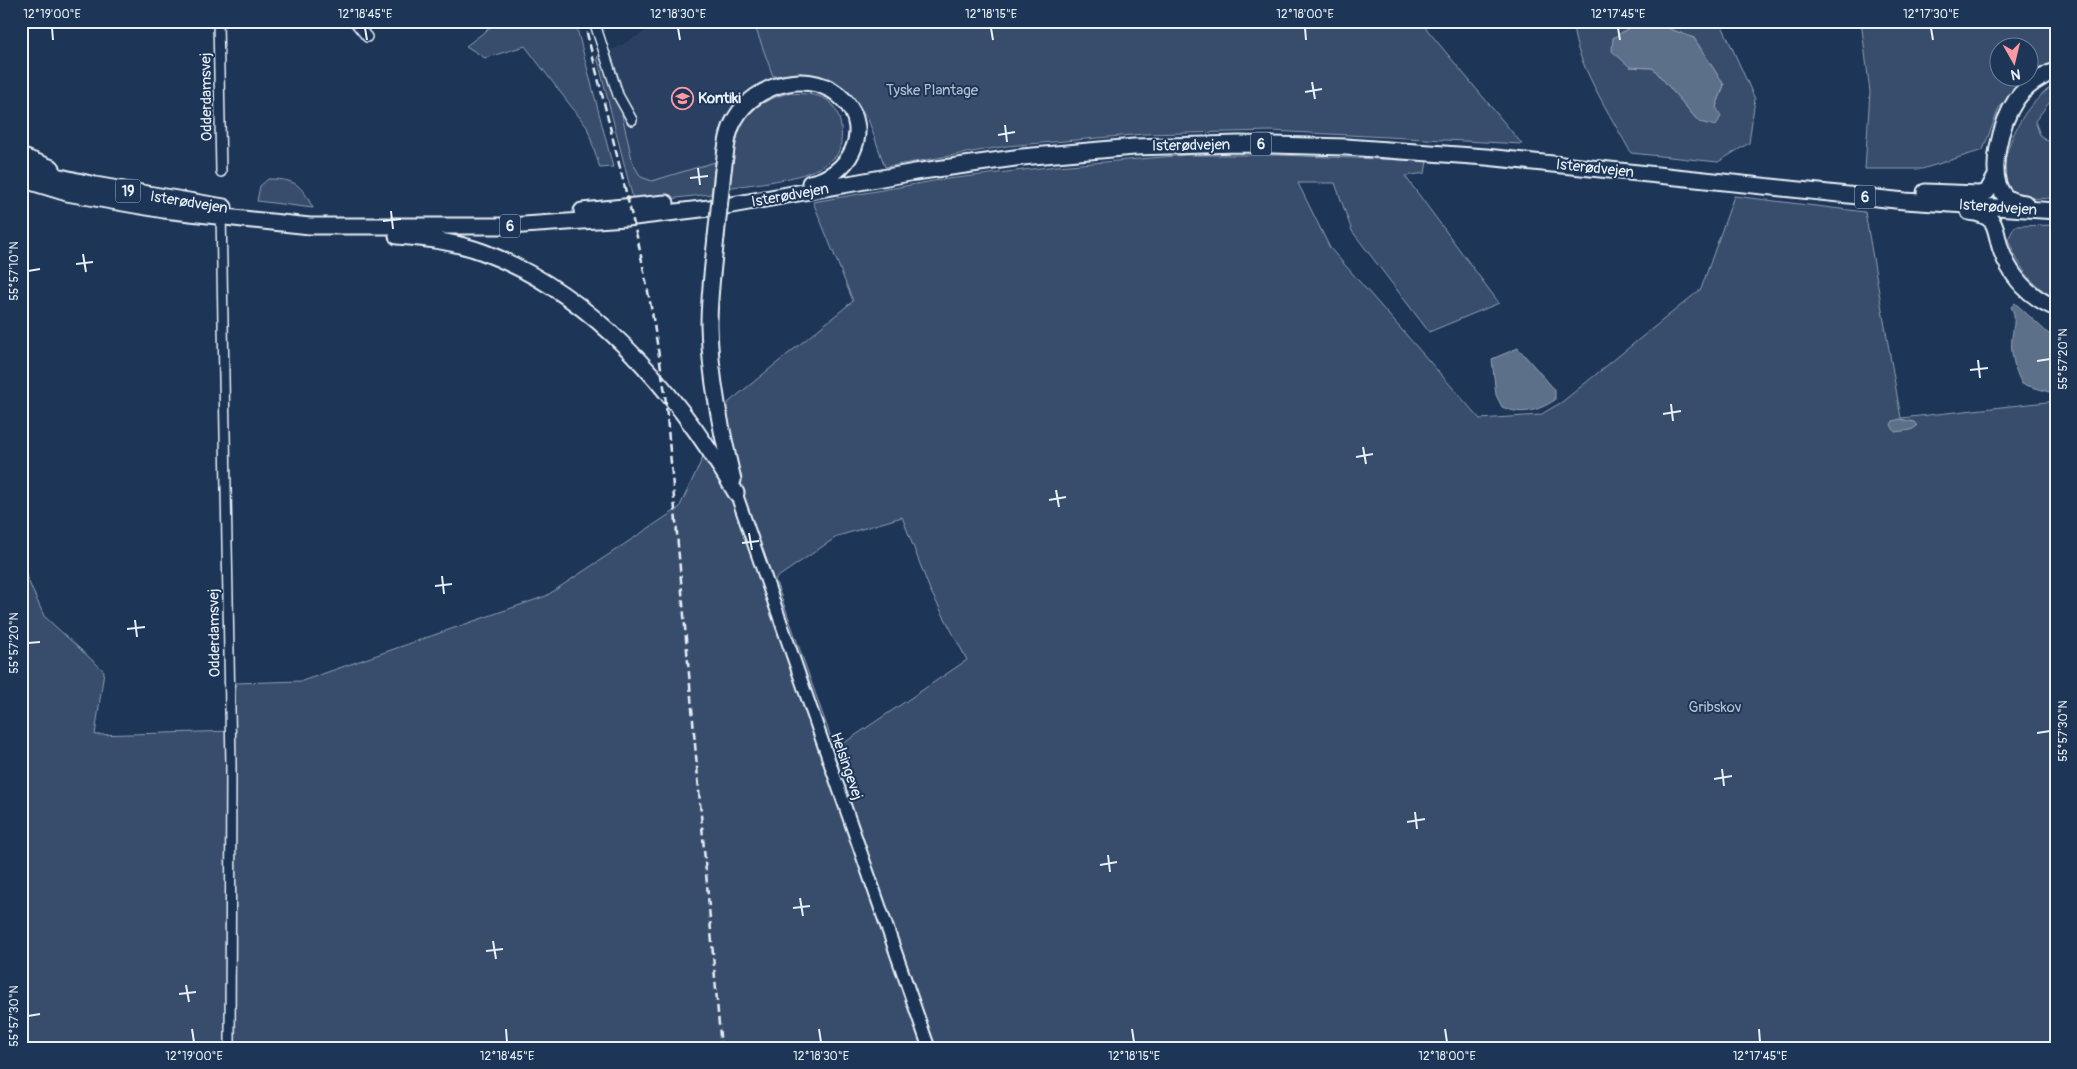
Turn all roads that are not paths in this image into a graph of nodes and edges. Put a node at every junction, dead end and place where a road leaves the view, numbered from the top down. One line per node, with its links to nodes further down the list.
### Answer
1 (218, 21): 9 (street, Odderdamsvej)
2 (354, 21): 4 (street)
3 (594, 21): 6 (street)
4 (367, 37)
5 (2056, 70): 10 (highway)
6 (632, 120)
7 (21, 156): 12 (highway)
8 (21, 168): 12 (highway, Isterødvejen / 19)
9 (221, 172)
10 (1996, 176): 14 (highway); 17 (highway)
11 (21, 179): 15 (highway, Isterødvejen)
12 (95, 185): 19 (highway, Isterødvejen / 19)
13 (21, 186): 15 (highway, 6)
14 (1799, 190): 16 (highway, Isterødvejen / 6); 23 (highway, Isterødvejen / 6)
15 (67, 193): 19 (highway, Isterødvejen / 6)
16 (1931, 203): 18 (highway, Isterødvejen / 6); 24 (highway)
17 (2056, 205)
18 (2056, 210)
19 (221, 212): 21 (highway, Isterødvejen / 19); 22 (highway, Isterødvejen / 6); 27 (street, Odderdamsvej)
20 (2056, 217): 24 (highway)
21 (359, 225): 22 (highway, Isterødvejen / 6); 23 (highway, Isterødvejen / 6)
22 (310, 226): 26 (highway)
23 (453, 227): 26 (highway, bridge)
24 (2001, 248): 25 (highway)
25 (2056, 308)
26 (736, 493): 28 (street, Helsingevej)
27 (230, 1048)
28 (929, 1048)

